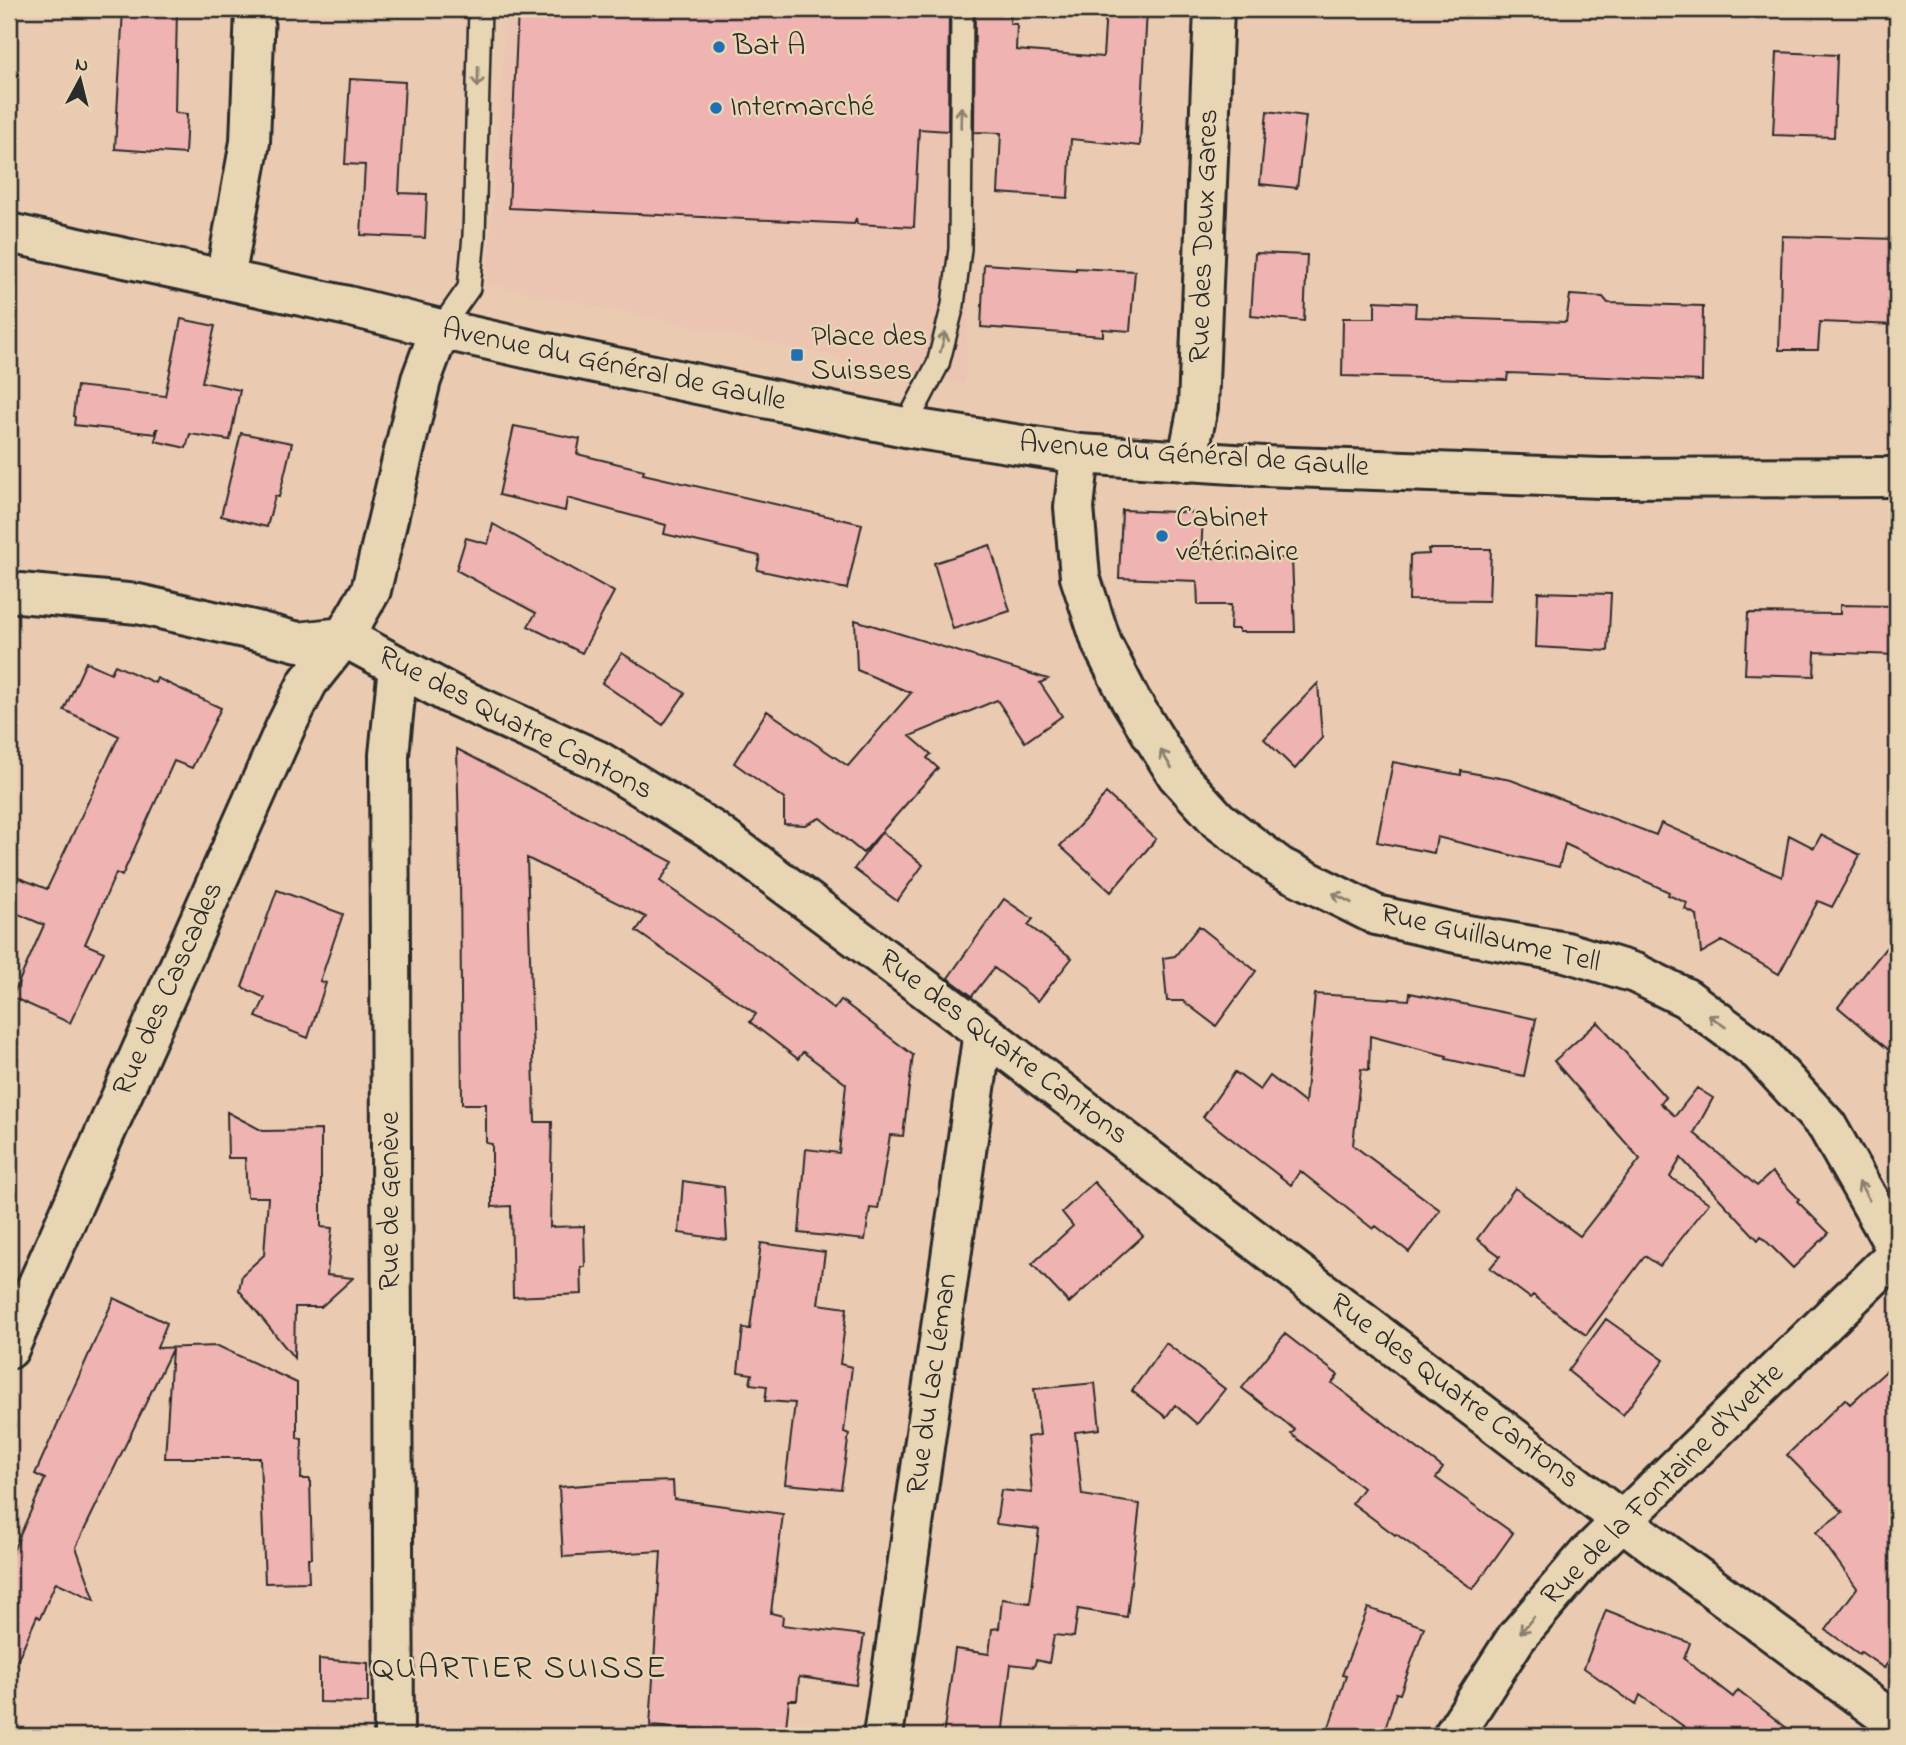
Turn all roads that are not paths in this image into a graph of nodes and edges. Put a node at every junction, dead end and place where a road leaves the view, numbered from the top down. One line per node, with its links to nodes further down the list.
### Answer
1 (255, 9): 6 (street)
2 (480, 9): 7 (lane, one-way to 7)
3 (962, 9): 8 (lane, one-way to 3)
4 (1214, 9): 10 (street, Rue des Deux Gares)
5 (9, 233): 6 (street, Avenue du Général de Gaulle)
6 (225, 279): 7 (street, Avenue du Général de Gaulle)
7 (440, 329): 8 (street, Avenue du Général de Gaulle); 13 (street)
8 (905, 426): 9 (street, Avenue du Général de Gaulle)
9 (1080, 454): 10 (street, Avenue du Général de Gaulle); 16 (street, Rue Guillaume Tell, one-way to 9)
10 (1187, 462): 11 (street, Avenue du Général de Gaulle)
11 (1897, 477)
12 (9, 592): 13 (street, Rue des Quatre Cantons)
13 (344, 637): 14 (street, Rue des Quatre Cantons); 17 (street, Rue des Cascades)
14 (398, 666): 15 (street, Rue des Quatre Cantons); 20 (street, Rue de Genève)
15 (984, 1032): 18 (street, Rue des Quatre Cantons); 21 (street, Rue du Lac Léman)
16 (1897, 1252): 18 (street, Rue de la Fontaine d’Yvette)
17 (9, 1349)
18 (1621, 1519): 19 (street, Rue des Quatre Cantons); 22 (street, Rue de la Fontaine d’Yvette, one-way to 22)
19 (1897, 1724)
20 (394, 1736)
21 (883, 1736)
22 (1453, 1736)

